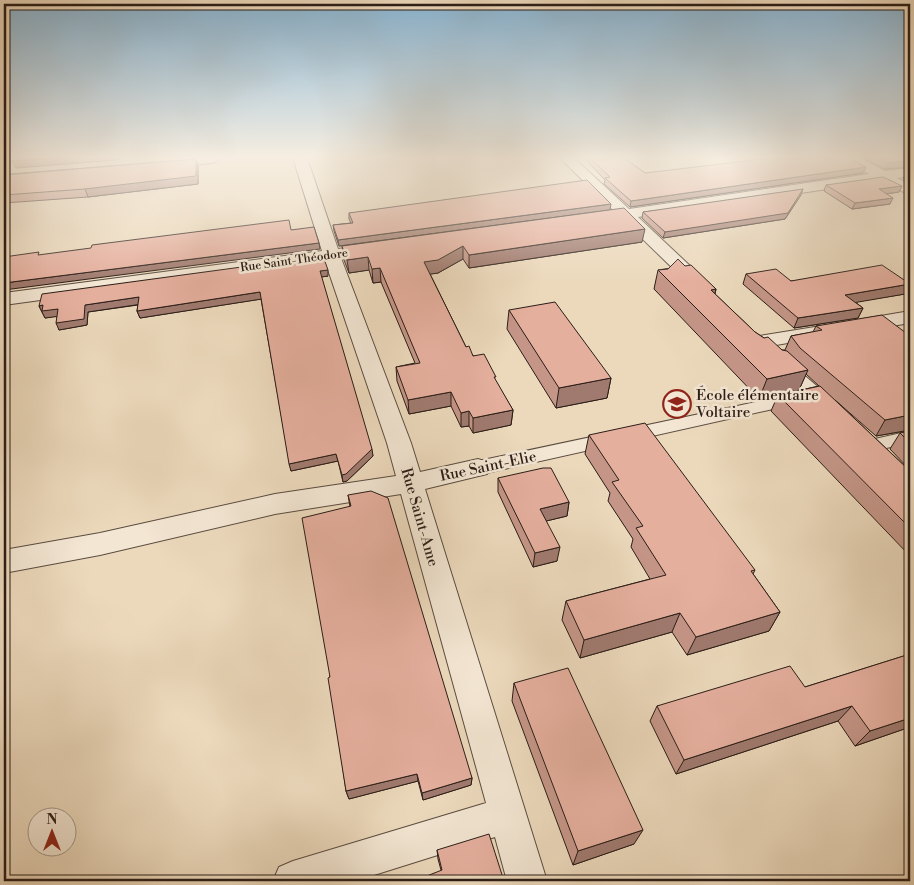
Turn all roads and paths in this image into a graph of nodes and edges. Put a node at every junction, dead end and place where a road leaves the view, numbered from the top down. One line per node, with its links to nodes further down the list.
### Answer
1 (313, 199): 7 (street, Rue Saint-Ame)
2 (611, 199): 4 (street)
3 (723, 199): 4 (street)
4 (627, 214): 5 (street); 8 (street)
5 (578, 221)
6 (392, 246): 7 (street, Rue Saint-Théodore)
7 (331, 254): 9 (street, Rue Saint-Théodore); 19 (street, Rue Saint-Ame)
8 (710, 295)
9 (4, 299)
10 (910, 317): 11 (street)
11 (782, 363): 12 (street)
12 (815, 394): 13 (street); 18 (street, Rue Saint-Elie)
13 (837, 413)
14 (858, 432): 16 (street)
15 (910, 437): 16 (street)
16 (872, 446): 17 (street)
17 (885, 458)
18 (478, 468): 19 (street, Rue Saint-Elie)
19 (410, 483): 20 (street, Rue Saint-Elie); 21 (street, Rue Saint-Ame)
20 (4, 562)
21 (507, 815): 22 (street); 23 (street, Rue Saint-Ame)
22 (293, 881)
23 (527, 881)

